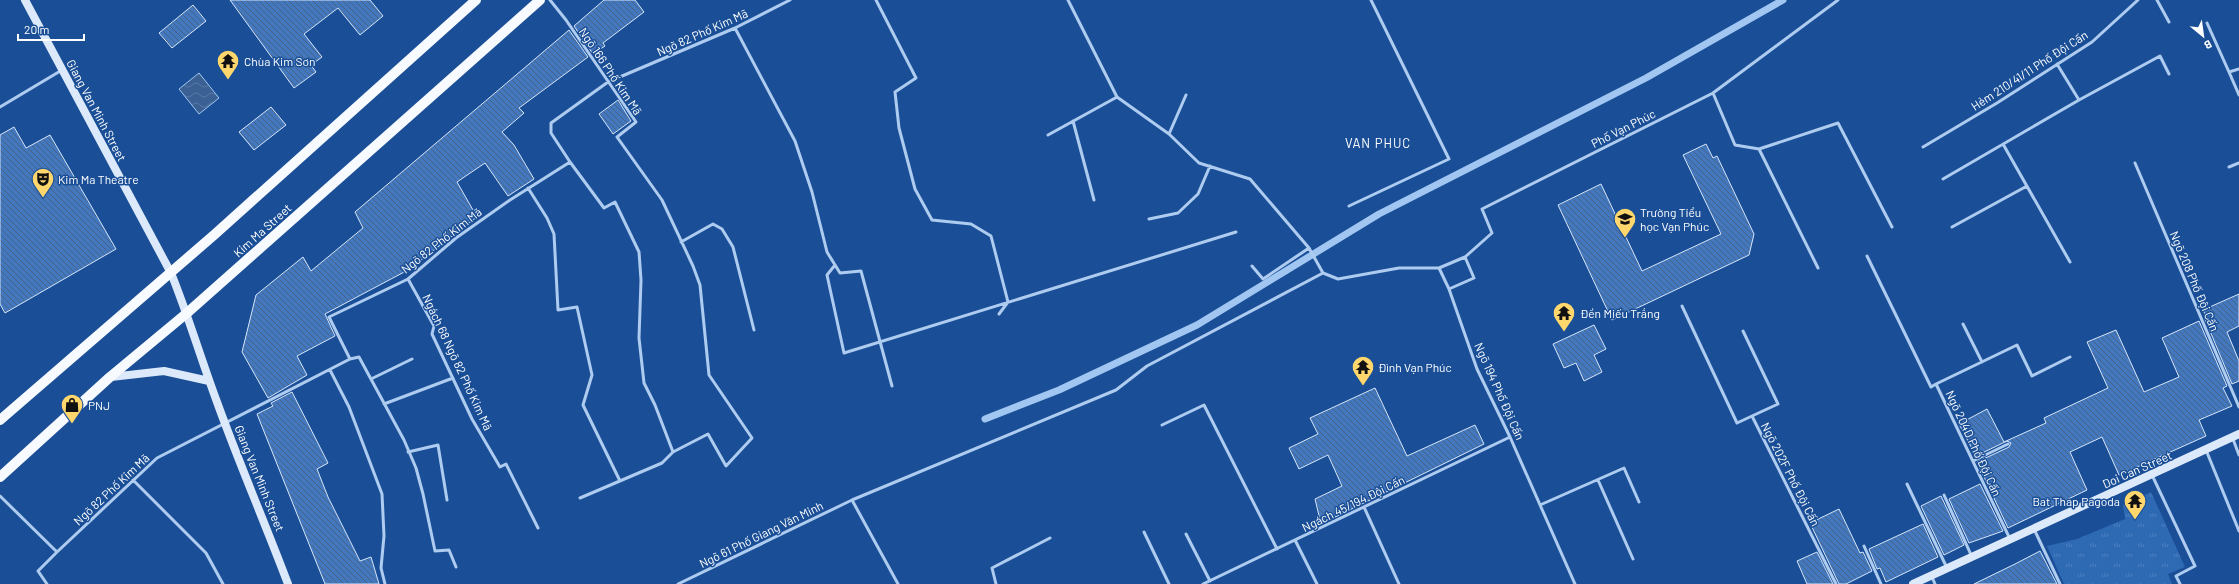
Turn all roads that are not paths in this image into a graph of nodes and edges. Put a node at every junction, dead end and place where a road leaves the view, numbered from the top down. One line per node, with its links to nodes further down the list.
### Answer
1 (25, 0): 17 (street, Giang Van Minh Street)
2 (476, 0): 57 (main road)
3 (540, 0): 62 (main road, Kim Ma Street)
4 (550, 0): 20 (lane, Ngõ 166 Phố Kim Mã)
5 (790, 0): 14 (lane, Ngõ 82 Phố Kim Mã)
6 (876, 0): 60 (lane)
7 (1068, 0): 24 (lane)
8 (1371, 0): 42 (lane)
9 (1838, 0): 21 (lane, Phố Vạn Phúc)
10 (2138, 0): 15 (lane, Hẻm 210/41/11 Phố Đội Cấn)
11 (2157, 0): 12 (lane)
12 (2169, 22)
13 (2206, 23): 18 (lane)
14 (735, 28): 20 (lane, Ngõ 82 Phố Kim Mã); 52 (lane)
15 (2057, 64): 25 (lane); 31 (lane, Hẻm 210/41/11 Phố Đội Cấn)
16 (2239, 69): 18 (lane)
17 (62, 70): 26 (lane); 57 (street, Giang Van Minh Street)
18 (2229, 72): 23 (lane)
19 (2169, 74): 25 (lane)
20 (608, 82): 33 (lane, Ngõ 82 Phố Kim Mã); 47 (lane, Ngõ 166 Phố Kim Mã)
21 (1713, 93): 32 (lane); 50 (lane, Phố Vạn Phúc)
22 (1186, 95): 28 (lane)
23 (2239, 95)
24 (1117, 97): 27 (lane); 28 (lane)
25 (2079, 100): 30 (lane)
26 (0, 107)
27 (1073, 121): 29 (lane); 41 (lane)
28 (1169, 134): 36 (lane)
29 (1048, 135)
30 (2003, 144): 38 (lane); 39 (lane)
31 (1923, 147)
32 (1759, 149): 44 (lane); 55 (lane)
33 (570, 162): 40 (lane, Ngõ 82 Phố Kim Mã); 90 (lane)
34 (2135, 163): 80 (lane, Ngõ 208 Phố Đội Cấn)
35 (2239, 163): 37 (lane)
36 (1210, 166): 43 (lane); 48 (lane)
37 (2229, 167)
38 (1943, 179)
39 (2027, 186): 45 (lane); 51 (lane)
40 (528, 188): 58 (lane, Ngõ 82 Phố Kim Mã); 97 (lane)
41 (1094, 200)
42 (1349, 206)
43 (1149, 219)
44 (1892, 227)
45 (1952, 227)
46 (1236, 232): 60 (lane)
47 (681, 242): 65 (lane); 90 (lane, Ngõ 166 Phố Kim Mã)
48 (1309, 248): 53 (lane); 56 (lane)
49 (1867, 256): 77 (lane, Ngõ 204D Phố Đội Cấn)
50 (1465, 257): 54 (lane, Phố Vạn Phúc); 59 (lane)
51 (2070, 262)
52 (835, 265): 67 (lane); 67 (lane)
53 (1252, 266)
54 (1439, 268): 56 (lane); 59 (lane, Ngõ 194 Phố Đội Cấn)
55 (1818, 268)
56 (1323, 272): 103 (lane, Ngõ 61 Phố Giang Văn Minh)
57 (171, 273): 62 (street, Giang Van Minh Street); 82 (main road)
58 (408, 279): 69 (lane, Ngõ 82 Phố Kim Mã); 74 (lane, Ngách 68 Ngõ 82 Phố Kim Mã)
59 (1449, 289): 86 (lane, Ngõ 194 Phố Đội Cấn)
60 (1008, 302): 63 (lane); 67 (lane)
61 (1682, 306): 81 (lane, Ngõ 202F Phố Đội Cấn)
62 (188, 313): 73 (main road, Kim Ma Street); 76 (street, Giang Van Minh Street)
63 (999, 314)
64 (1962, 324): 71 (lane)
65 (754, 330)
66 (1743, 331): 81 (lane)
67 (879, 342): 78 (lane)
68 (2070, 357): 71 (lane)
69 (350, 359): 72 (lane, Ngõ 82 Phố Kim Mã); 75 (lane)
70 (412, 359): 75 (lane)
71 (1982, 362): 77 (lane)
72 (330, 370): 83 (lane, Ngõ 82 Phố Kim Mã); 127 (lane)
73 (110, 377): 76 (street); 94 (main road, Kim Ma Street)
74 (453, 378): 79 (lane); 107 (lane, Ngách 68 Ngõ 82 Phố Kim Mã)
75 (371, 379): 79 (lane)
76 (209, 381): 83 (street, Giang Van Minh Street)
77 (1936, 384): 92 (lane, Ngõ 204D Phố Đội Cấn)
78 (892, 386)
79 (384, 404): 89 (lane)
80 (2239, 407)
81 (1752, 416): 136 (lane, Ngõ 202F Phố Đội Cấn)
82 (0, 420)
83 (224, 422): 95 (lane, Ngõ 82 Phố Kim Mã); 126 (street, Giang Van Minh Street)
84 (1162, 426): 116 (lane)
85 (2236, 435): 88 (street, Doi Can Street); 91 (lane)
86 (1510, 437): 105 (lane, Ngõ 194 Phố Đội Cấn); 106 (lane, Ngách 45/194 Đội Cấn)
87 (2008, 444): 92 (lane)
88 (2206, 450): 93 (street, Doi Can Street); 109 (lane)
89 (408, 452): 102 (lane); 120 (lane)
90 (673, 452): 97 (lane)
91 (2239, 454)
92 (1973, 461): 113 (lane, Ngõ 204D Phố Đội Cấn)
93 (2152, 475): 108 (street, Doi Can Street); 141 (lane)
94 (0, 477)
95 (133, 480): 117 (lane, Ngõ 82 Phố Kim Mã); 125 (lane)
96 (1598, 480): 104 (lane); 105 (lane); 119 (lane)
97 (620, 481): 101 (lane)
98 (1907, 484): 121 (lane)
99 (1944, 495): 118 (lane)
100 (0, 496): 117 (lane)
101 (580, 498)
102 (447, 500)
103 (852, 500): 128 (lane, Ngõ 61 Phố Giang Văn Minh); 129 (lane)
104 (1639, 502)
105 (1540, 506): 135 (lane, Ngõ 194 Phố Đội Cấn)
106 (1364, 508): 114 (lane, Ngách 45/194 Đội Cấn); 134 (lane)
107 (538, 528)
108 (2034, 529): 113 (street, Doi Can Street); 140 (lane)
109 (2239, 531)
110 (1144, 532): 131 (lane)
111 (1186, 534): 123 (lane)
112 (1050, 538): 130 (lane)
113 (2010, 539): 118 (street, Doi Can Street)
114 (1295, 540): 116 (lane, Ngách 45/194 Đội Cấn); 133 (lane)
115 (1864, 546): 137 (lane)
116 (1277, 549): 123 (lane, Ngách 45/194 Đội Cấn)
117 (57, 552): 124 (lane, Ngõ 82 Phố Kim Mã)
118 (1972, 557): 121 (street, Doi Can Street)
119 (1633, 559)
120 (456, 567)
121 (1947, 568): 122 (street, Doi Can Street)
122 (1931, 575): 138 (street, Doi Can Street); 139 (lane)
123 (1210, 581): 132 (lane, Ngách 45/194 Đội Cấn)
124 (47, 584)
125 (223, 584)
126 (288, 584)
127 (385, 584)
128 (678, 584)
129 (898, 584)
130 (996, 584)
131 (1169, 584)
132 (1203, 584)
133 (1317, 584)
134 (1399, 584)
135 (1575, 584)
136 (1836, 584)
137 (1881, 584)
138 (1913, 584)
139 (1935, 584)
140 (2060, 584)
141 (2180, 584)

